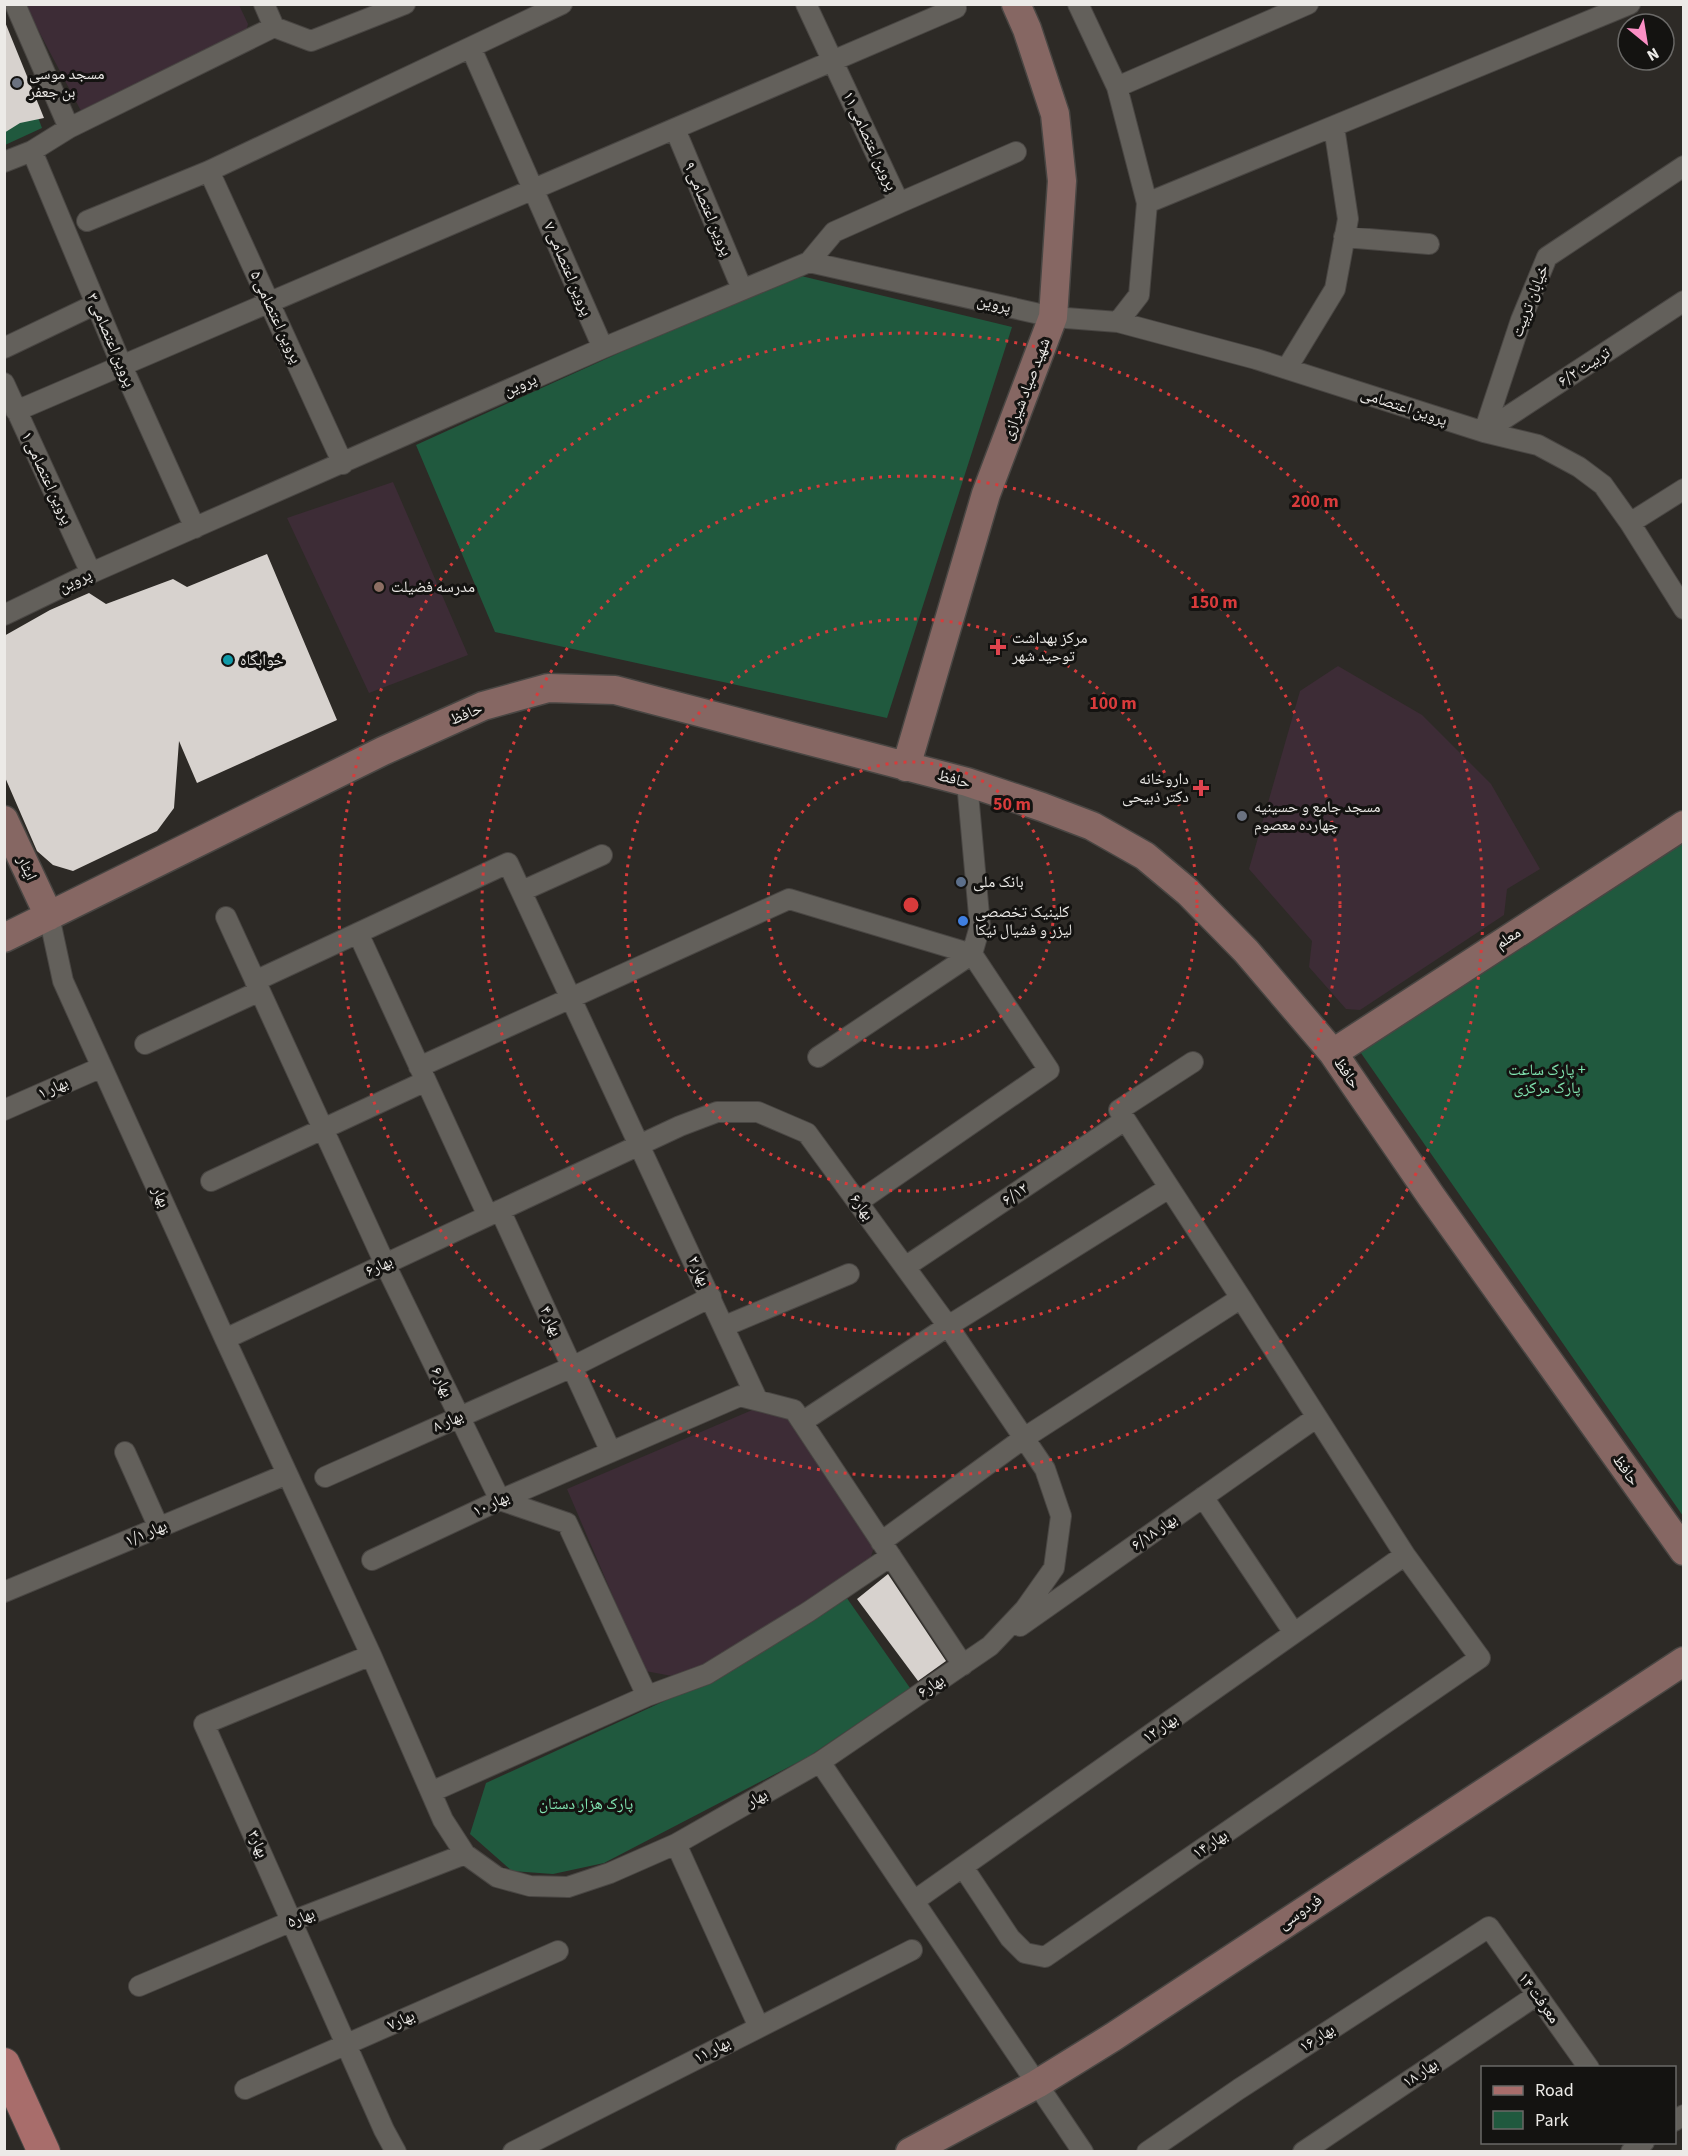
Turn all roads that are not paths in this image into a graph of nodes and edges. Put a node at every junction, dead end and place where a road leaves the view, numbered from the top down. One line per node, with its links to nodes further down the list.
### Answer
1 (15, 4): 16 (street)
2 (264, 4): 11 (street)
3 (405, 4): 11 (street)
4 (562, 4): 12 (street)
5 (806, 4): 13 (street, پروین اعتصامی ۱۱)
6 (1078, 4): 14 (street)
7 (1308, 4): 14 (street)
8 (1630, 4): 15 (street)
9 (1020, 6): 34 (main road, شهید صیاد شیرازی)
10 (956, 8): 13 (street)
11 (274, 27): 16 (street)
12 (471, 48): 22 (street); 23 (street, پروین اعتصامی ۷)
13 (833, 61): 17 (street); 24 (street, پروین اعتصامی ۱۱)
14 (1117, 87): 25 (street)
15 (1334, 127): 25 (street); 27 (street)
16 (69, 128): 18 (street)
17 (675, 129): 23 (street); 30 (street, پروین اعتصامی ۹)
18 (32, 151): 20 (street); 33 (street, پروین اعتصامی ۳)
19 (1016, 152): 24 (street, پروین اعتصامی ۱۱)
20 (4, 162)
21 (1683, 166): 42 (street, خیابان تربیت)
22 (209, 171): 26 (street); 32 (street, پروین اعتصامی ۵)
23 (534, 189): 32 (street); 37 (street, پروین اعتصامی ۷)
24 (899, 203): 29 (street)
25 (1147, 203): 35 (street)
26 (87, 221)
27 (1344, 237): 28 (street); 39 (street)
28 (1428, 244)
29 (809, 262): 30 (street, پروین); 34 (street, پروین)
30 (742, 289): 37 (street, پروین)
31 (1683, 301): 42 (street, تربیت ۶/۲)
32 (269, 302): 38 (street); 43 (street, پروین اعتصامی ۵)
33 (96, 304): 36 (street); 38 (street, پروین اعتصامی ۳)
34 (1053, 317): 35 (street, پروین اعتصامی); 50 (main road, شهید صیاد شیرازی)
35 (1118, 322): 39 (street, پروین اعتصامی)
36 (4, 348)
37 (603, 348): 43 (street, پروین)
38 (122, 366): 41 (street); 46 (street, پروین اعتصامی ۳)
39 (1287, 368): 42 (street, پروین اعتصامی)
40 (4, 383): 41 (street, پروین اعتصامی ۱)
41 (16, 411): 47 (street, پروین اعتصامی ۱)
42 (1484, 432): 45 (street, پروین اعتصامی)
43 (343, 464): 46 (street, پروین)
44 (1683, 489): 45 (street)
45 (1630, 523): 48 (street, پروین اعتصامی)
46 (195, 528): 47 (street, پروین)
47 (91, 573): 49 (street, پروین)
48 (1683, 609)
49 (4, 615)
50 (906, 767): 51 (main road, حافظ); 56 (main road, حافظ)
51 (967, 782): 60 (street); 64 (main road, حافظ)
52 (4, 820): 56 (main road, ایثار)
53 (1683, 825): 64 (main road, معلم)
54 (602, 855): 55 (street)
55 (522, 891): 58 (street, بهار ۲); 62 (street, بهار ۲)
56 (49, 916): 59 (main road, حافظ); 67 (street, بهار)
57 (226, 917): 61 (street, بهار ۶)
58 (358, 933): 61 (street); 68 (street, بهار ۴)
59 (4, 938)
60 (972, 954): 62 (street); 65 (street); 75 (street)
61 (257, 986): 63 (street); 71 (street, بهار ۶)
62 (572, 997): 68 (street); 72 (street, بهار ۲)
63 (146, 1044)
64 (1333, 1053): 99 (main road, حافظ)
65 (818, 1057)
66 (1193, 1062): 70 (street)
67 (102, 1066): 69 (street, بهار ۱); 84 (street, بهار)
68 (423, 1074): 71 (street); 76 (street, بهار ۴)
69 (4, 1110)
70 (1125, 1120): 74 (street); 78 (street, ۶/۱۲)
71 (323, 1129): 73 (street); 77 (street, بهار ۶)
72 (641, 1144): 75 (street, بهار۶); 76 (street, بهار۶); 80 (street, بهار ۲)
73 (211, 1181)
74 (1169, 1188): 81 (street); 83 (street)
75 (858, 1202): 78 (street, بهار۶)
76 (494, 1213): 77 (street, بهار۶); 85 (street, بهار ۴)
77 (385, 1264): 84 (street, بهار۶); 87 (street, بهار ۶)
78 (905, 1267): 83 (street, بهار۶)
79 (849, 1274): 82 (street)
80 (711, 1298): 82 (street, بهار ۲); 85 (street, بهار ۸)
81 (1241, 1298): 88 (street); 90 (street)
82 (725, 1326): 86 (street, بهار ۲)
83 (948, 1326): 89 (street); 90 (street, بهار۶)
84 (225, 1339): 93 (street, بهار)
85 (572, 1367): 87 (street, بهار ۸); 92 (street, بهار ۴)
86 (758, 1399): 89 (street); 92 (street, بهار ۱۰)
87 (458, 1416): 94 (street, بهار ۸); 96 (street, بهار ۶)
88 (1317, 1417): 95 (street, بهار ۶/۱۸); 100 (street)
89 (802, 1422): 98 (street)
90 (1024, 1438): 98 (street); 104 (street, بهار۶)
91 (125, 1452): 97 (street)
92 (611, 1452): 96 (street, بهار ۱۰)
93 (287, 1473): 97 (street, بهار ۱/۱); 105 (street, بهار)
94 (325, 1477)
95 (1203, 1497): 103 (street); 104 (street, بهار ۶/۱۸)
96 (500, 1500): 101 (street, بهار ۱۰); 108 (street)
97 (159, 1528): 102 (street, بهار ۱/۱)
98 (886, 1549): 107 (street); 108 (street)
99 (1683, 1551)
100 (1405, 1555): 103 (street, بهار ۱۲); 113 (street, بهار ۱۴)
101 (372, 1560)
102 (4, 1592)
103 (1294, 1633): 113 (street, بهار ۱۲)
104 (990, 1646): 107 (street, بهار۶)
105 (371, 1655): 110 (street, بهار); 115 (street, بهار۳)
106 (1683, 1660): 125 (main road, فردوسی)
107 (963, 1665): 109 (street, بهار۶)
108 (647, 1696): 110 (street)
109 (820, 1762): 111 (street, بهار); 114 (street)
110 (431, 1792): 112 (street, بهار)
111 (676, 1844): 112 (street, بهار); 121 (street)
112 (465, 1854): 115 (street, بهار۵)
113 (963, 1867): 114 (street, بهار ۱۲)
114 (914, 1901): 125 (street)
115 (292, 1921): 119 (street, بهار۵); 122 (street, بهار۳)
116 (1489, 1928): 120 (street, معرفت ۱۴); 132 (street, بهار ۱۶)
117 (912, 1950): 121 (street, بهار ۱۱)
118 (558, 1951): 122 (street, بهار۷)
119 (139, 1986)
120 (1537, 1995): 124 (street, معرفت ۱۴); 133 (street, بهار ۱۸)
121 (759, 2026): 129 (street, بهار ۱۱)
122 (346, 2044): 126 (street, بهار۷); 128 (street, بهار۳)
123 (4, 2064): 127 (main road)
124 (1588, 2066)
125 (1037, 2084): 130 (main road, فردوسی); 131 (street)
126 (245, 2089)
127 (44, 2151)
128 (396, 2151)
129 (513, 2151)
130 (910, 2151)
131 (1083, 2151)
132 (1147, 2151)
133 (1303, 2151)

